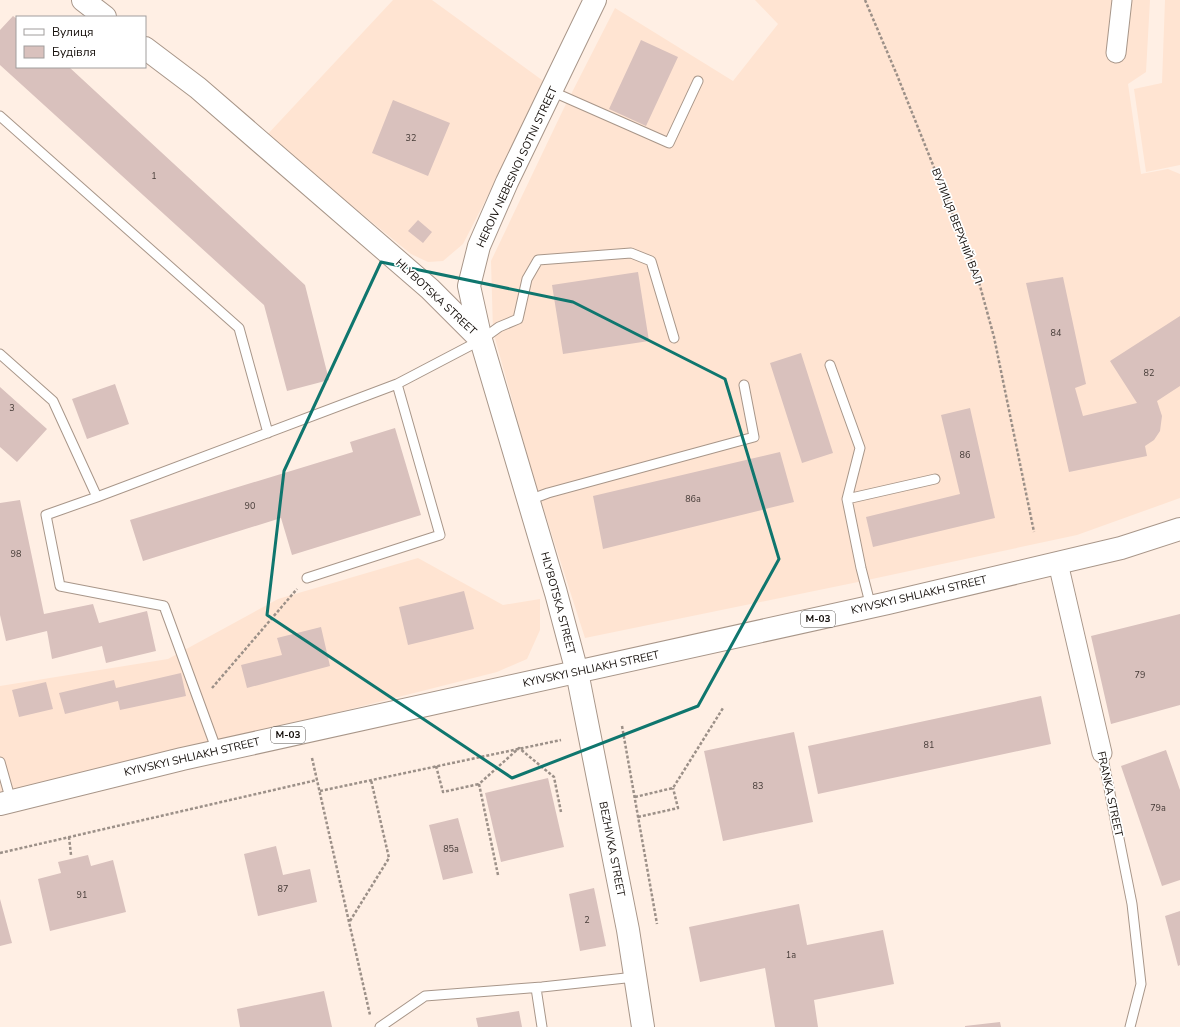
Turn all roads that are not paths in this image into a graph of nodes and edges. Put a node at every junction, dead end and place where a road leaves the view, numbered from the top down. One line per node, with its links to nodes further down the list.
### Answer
1 (83, 0): 4 (main road)
2 (595, 0): 8 (main road, HEROIV NEBESNOI SOTNI STREET)
3 (1122, 0): 6 (street)
4 (104, 16)
5 (146, 49): 11 (main road, HLYBOTSKA STREET)
6 (1116, 53)
7 (698, 81): 8 (lane)
8 (551, 91): 11 (main road, HEROIV NEBESNOI SOTNI STREET)
9 (0, 116): 16 (lane)
10 (674, 338): 11 (lane)
11 (481, 340): 14 (lane); 20 (main road, HLYBOTSKA STREET)
12 (0, 354): 18 (lane)
13 (830, 365): 19 (lane)
14 (397, 384): 16 (lane); 23 (lane)
15 (744, 385): 20 (lane)
16 (268, 433): 18 (lane)
17 (935, 479): 19 (lane)
18 (97, 496): 26 (lane)
19 (847, 499): 24 (lane)
20 (528, 500): 25 (main road, HLYBOTSKA STREET)
21 (1180, 529): 22 (main road, KYIVSKYI SHLIAKH STREET / М-03)
22 (1058, 563): 24 (main road, KYIVSKYI SHLIAKH STREET / М-03); 27 (street, FRANKA STREET)
23 (307, 578)
24 (871, 607): 25 (main road, KYIVSKYI SHLIAKH STREET / М-03)
25 (577, 672): 26 (main road, KYIVSKYI SHLIAKH STREET / М-03); 30 (main road, BEZHIVKA STREET)
26 (217, 751): 29 (main road, KYIVSKYI SHLIAKH STREET / М-03)
27 (1102, 753): 35 (lane, FRANKA STREET)
28 (0, 762): 29 (lane)
29 (6, 802)
30 (635, 977): 31 (lane); 34 (main road, BEZHIVKA STREET)
31 (536, 988): 32 (lane); 33 (lane)
32 (380, 1027)
33 (542, 1027)
34 (643, 1027)
35 (1130, 1027)

